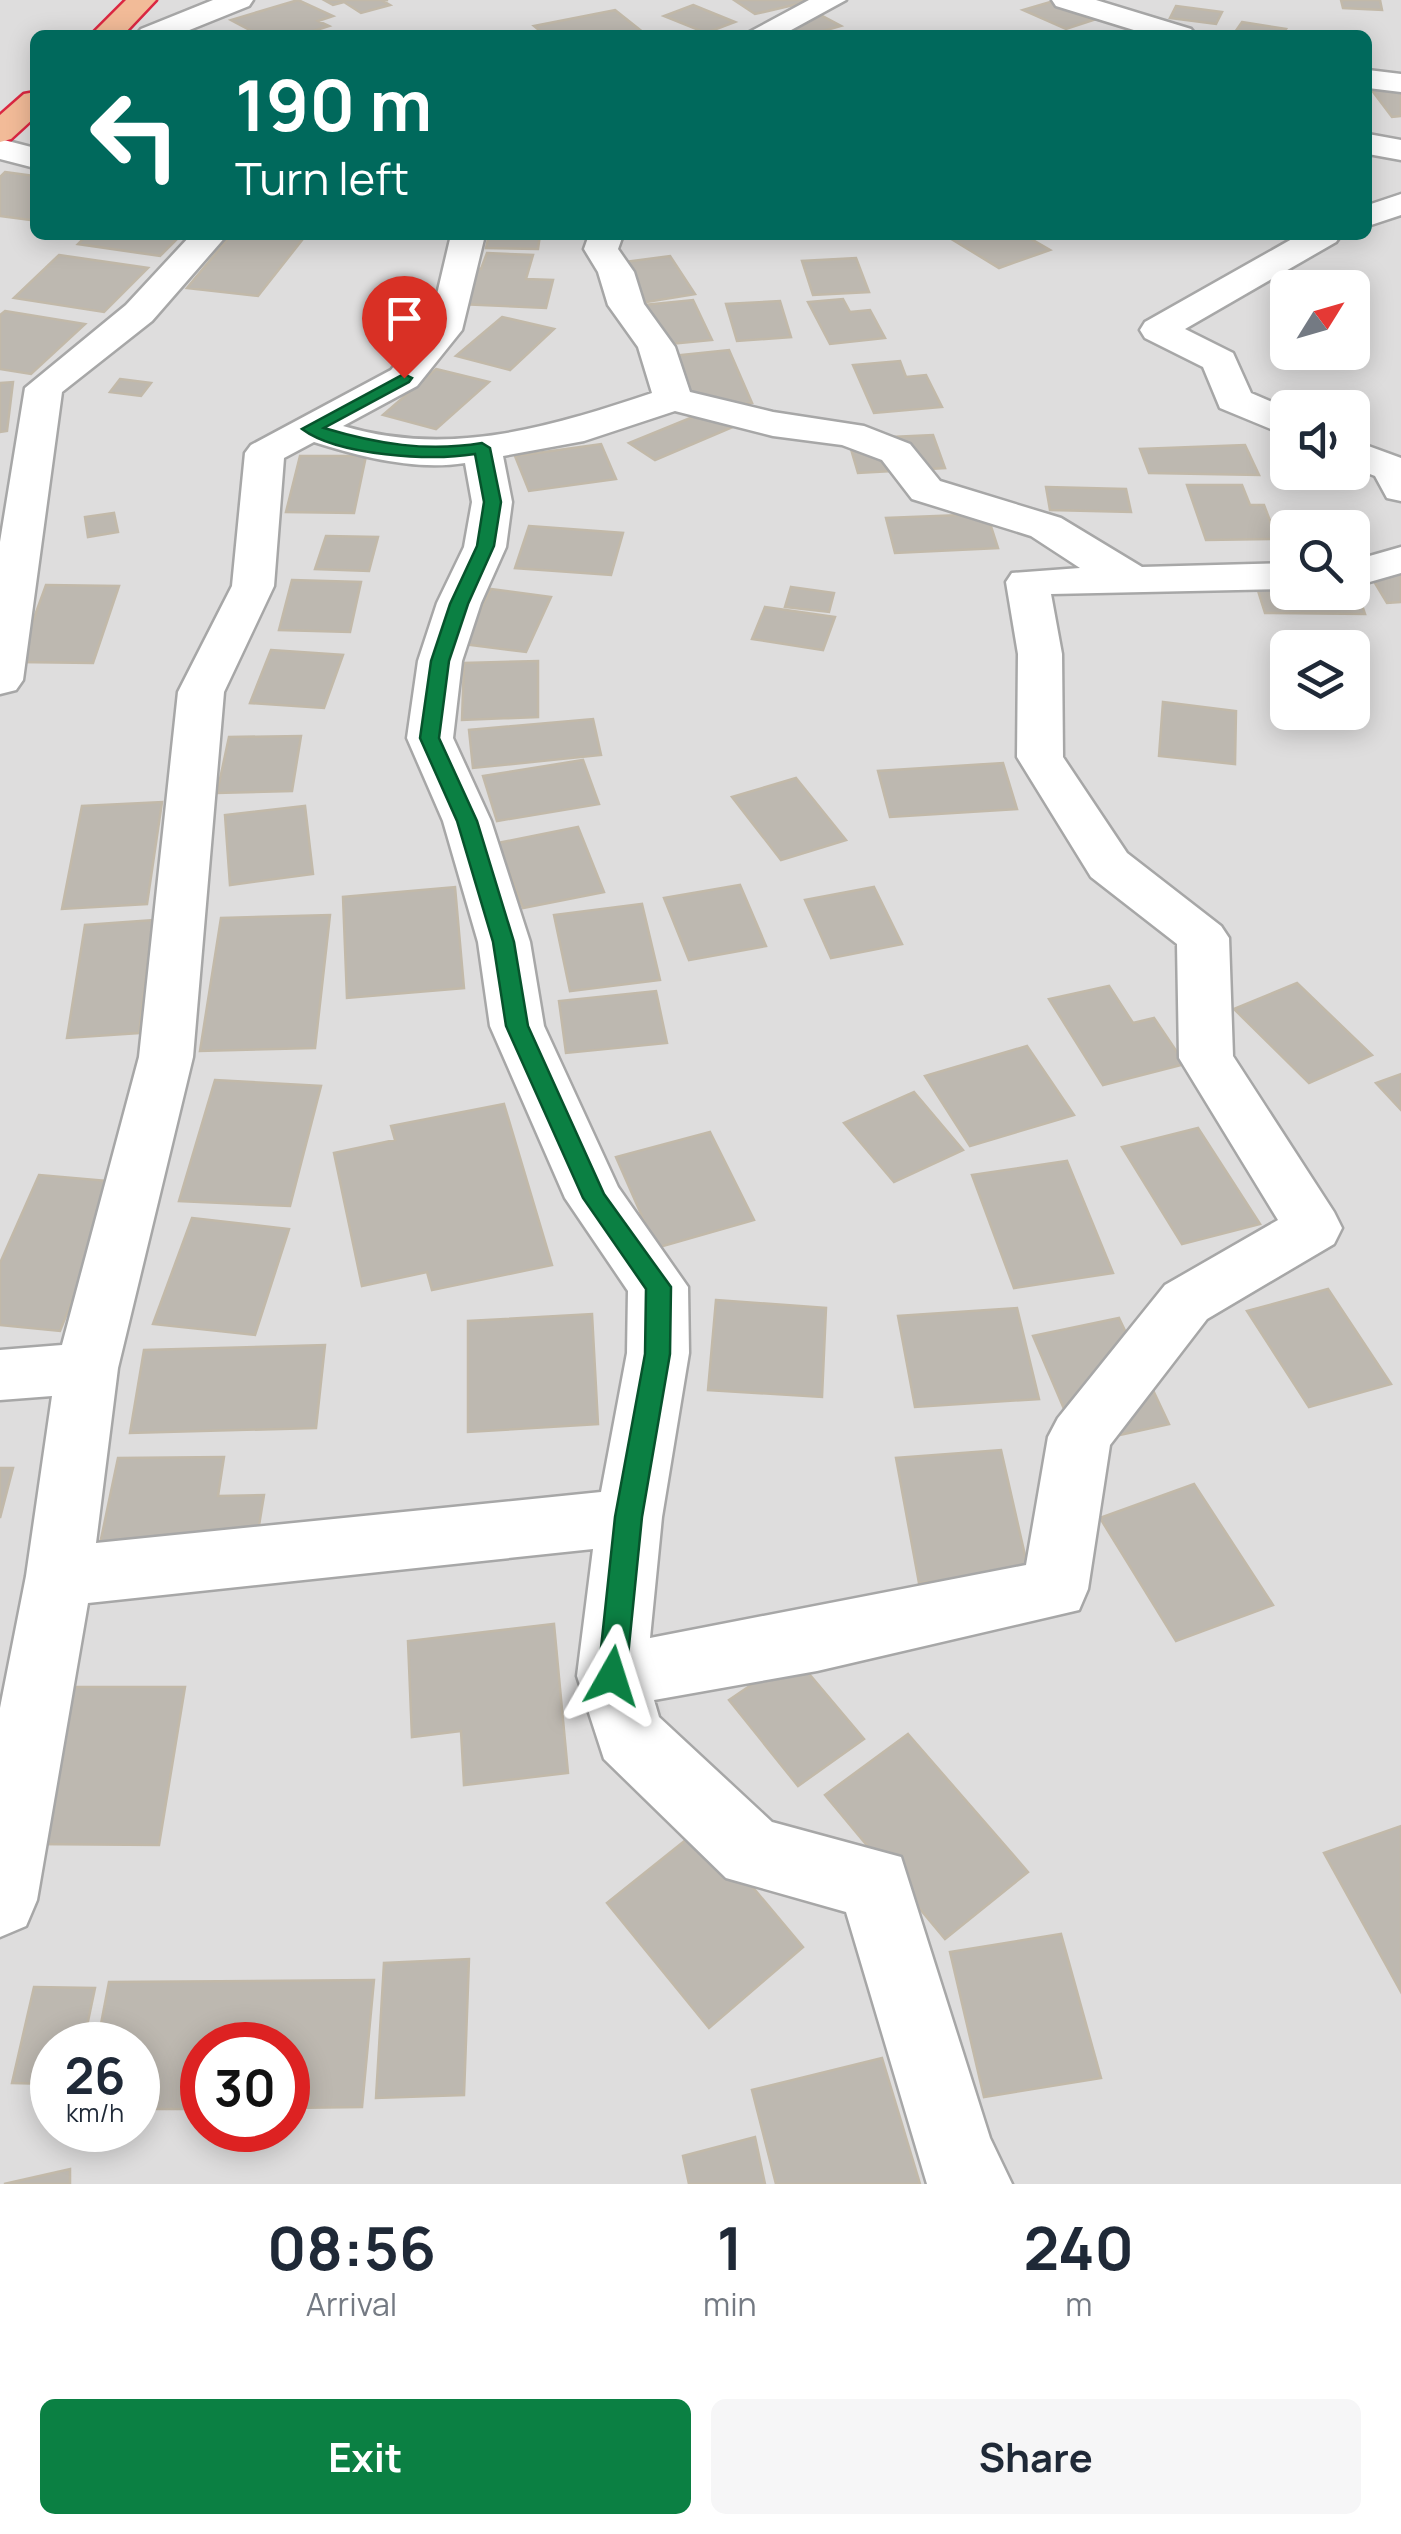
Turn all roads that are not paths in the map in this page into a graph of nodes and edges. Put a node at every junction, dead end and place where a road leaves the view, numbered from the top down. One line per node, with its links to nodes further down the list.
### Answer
1 (142, 0): 5 (highway)
2 (239, 0): 6 (street)
3 (832, 0): 7 (street)
4 (1066, 0): 8 (street)
5 (111, 30)
6 (163, 30)
7 (769, 30)
8 (1165, 30)
9 (1372, 79): 10 (street)
10 (1401, 83)
11 (30, 105): 12 (highway)
12 (0, 132)
13 (1372, 145): 15 (street)
14 (0, 150): 16 (street)
15 (1401, 150)
16 (30, 157)
17 (1401, 204): 18 (street)
18 (1372, 215)
19 (205, 240): 33 (street)
20 (467, 240): 25 (street)
21 (604, 240): 23 (street)
22 (1315, 240): 24 (street)
23 (672, 399): 26 (street); 32 (street)
24 (1270, 416)
25 (310, 429): 26 (street); 34 (street)
26 (482, 448): 36 (street)
27 (1370, 460): 28 (street)
28 (1401, 489)
29 (1401, 560): 30 (street)
30 (1370, 569)
31 (1270, 576): 32 (street)
32 (1132, 578): 38 (street)
33 (0, 680)
34 (87, 1368): 35 (street); 37 (street)
35 (0, 1375)
36 (629, 1517): 37 (street); 38 (street)
37 (59, 1576): 39 (street)
38 (612, 1676): 40 (street)
39 (0, 1900)
40 (971, 2184)

